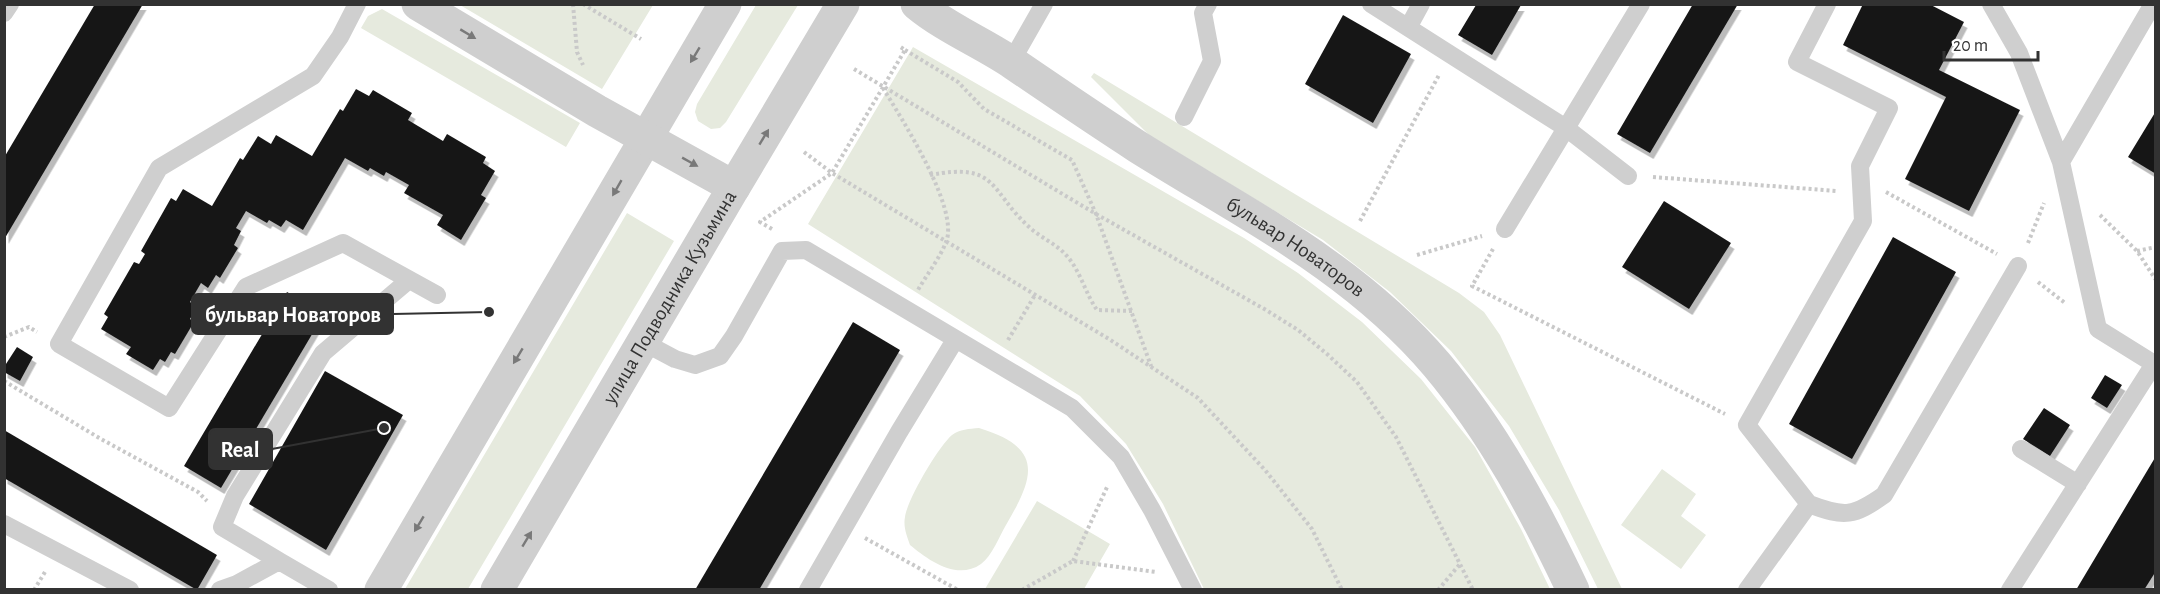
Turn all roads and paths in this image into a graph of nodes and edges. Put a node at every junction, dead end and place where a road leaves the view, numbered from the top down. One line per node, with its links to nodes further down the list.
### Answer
1 (10, 4): 17 (lane)
2 (357, 4): 48 (lane)
3 (418, 4): 29 (street, one-way to 29)
4 (573, 4): 25 (path)
5 (583, 4): 19 (path)
6 (725, 4): 29 (street, one-way to 29)
7 (843, 4): 35 (street, улица Подводника Кузьмина, one-way to 7)
8 (917, 4): 23 (street, бульвар Новаторов)
9 (1044, 4): 23 (lane)
10 (1208, 4): 27 (lane)
11 (1371, 4): 18 (lane)
12 (1421, 4): 18 (lane)
13 (1641, 4): 28 (lane)
14 (1827, 4): 36 (lane)
15 (1991, 4): 31 (lane)
16 (2153, 4): 31 (lane)
17 (4, 13)
18 (1409, 26): 22 (lane)
19 (641, 39)
20 (899, 46): 21 (path)
21 (906, 50): 26 (path); 38 (path)
22 (1450, 53): 28 (lane); 39 (path)
23 (1011, 62): 86 (street, бульвар Новаторов)
24 (854, 69): 26 (path)
25 (587, 73)
26 (883, 87): 32 (path); 33 (path); 38 (path)
27 (1184, 117)
28 (1566, 128): 34 (lane); 41 (lane)
29 (647, 138): 35 (street, one-way to 35); 78 (street, one-way to 78)
30 (804, 152): 32 (path)
31 (2061, 162): 47 (path); 55 (lane)
32 (832, 173): 40 (path); 42 (path)
33 (930, 175): 42 (path); 53 (path)
34 (1628, 176): 36 (path)
35 (734, 187): 58 (street, улица Подводника Кузьмина)
36 (1861, 192): 47 (path); 68 (lane)
37 (2096, 212): 44 (path)
38 (1096, 214): 53 (path); 73 (path)
39 (1359, 221)
40 (760, 222)
41 (1499, 231): 46 (path)
42 (947, 242): 50 (path); 52 (path)
43 (2156, 247): 44 (path)
44 (2137, 251): 49 (path)
45 (1491, 254): 63 (path)
46 (1417, 255)
47 (2018, 266): 55 (path); 68 (lane)
48 (410, 280): 51 (lane); 71 (lane)
49 (2156, 280)
50 (1035, 295): 59 (path); 61 (path)
51 (437, 296)
52 (905, 310): 57 (lane); 58 (lane)
53 (1131, 311): 61 (path)
54 (28, 327): 56 (path)
55 (2098, 329): 60 (lane)
56 (4, 337)
57 (955, 340): 59 (lane); 70 (lane)
58 (643, 342): 79 (street, улица Подводника Кузьмина, one-way to 58)
59 (994, 363): 65 (lane)
60 (2155, 364): 67 (lane)
61 (1151, 366): 83 (path)
62 (4, 381): 66 (path)
63 (1729, 415)
64 (2021, 449): 67 (lane)
65 (1121, 457): 72 (path); 74 (lane)
66 (177, 480)
67 (2078, 484): 88 (lane)
68 (1809, 504): 87 (lane)
69 (4, 524): 75 (lane)
70 (844, 525): 80 (lane); 81 (path)
71 (279, 561): 76 (lane); 77 (lane)
72 (1073, 561): 74 (path); 82 (path)
73 (1460, 564): 84 (path); 85 (path)
74 (1189, 583)
75 (130, 590)
76 (220, 590)
77 (329, 590)
78 (381, 590)
79 (497, 590)
80 (808, 590)
81 (958, 590)
82 (1022, 590)
83 (1342, 590)
84 (1438, 590)
85 (1473, 590)
86 (1573, 590)
87 (1747, 590)
88 (2010, 590)

